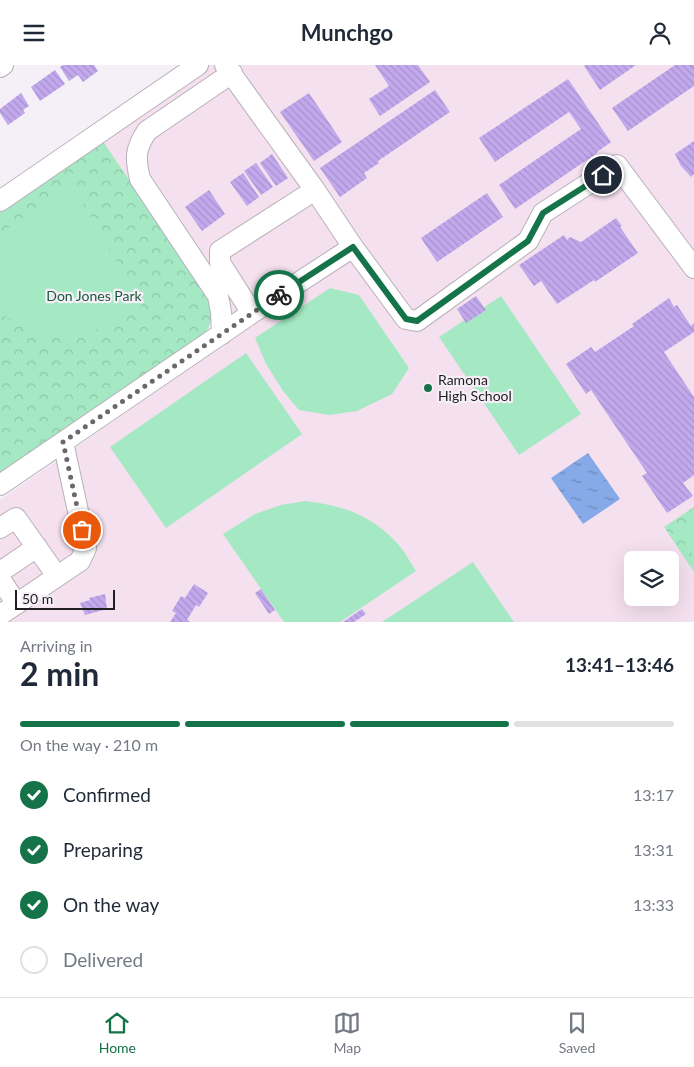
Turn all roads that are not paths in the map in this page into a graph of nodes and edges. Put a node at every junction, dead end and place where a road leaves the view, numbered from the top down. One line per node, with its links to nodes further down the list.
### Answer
1 (3, 65): 3 (street)
2 (198, 65): 6 (street)
3 (0, 67)
4 (228, 69): 5 (street); 10 (street)
5 (315, 190): 7 (street); 9 (street)
6 (0, 201)
7 (353, 247): 8 (street); 9 (street)
8 (694, 268)
9 (252, 313): 10 (street)
10 (222, 334): 11 (street)
11 (63, 442): 12 (street); 16 (street)
12 (0, 485)
13 (0, 528): 14 (street)
14 (37, 547): 15 (street); 16 (street)
15 (0, 572)
16 (57, 576): 18 (street)
17 (0, 579): 18 (street)
18 (17, 604): 19 (street)
19 (0, 615)

